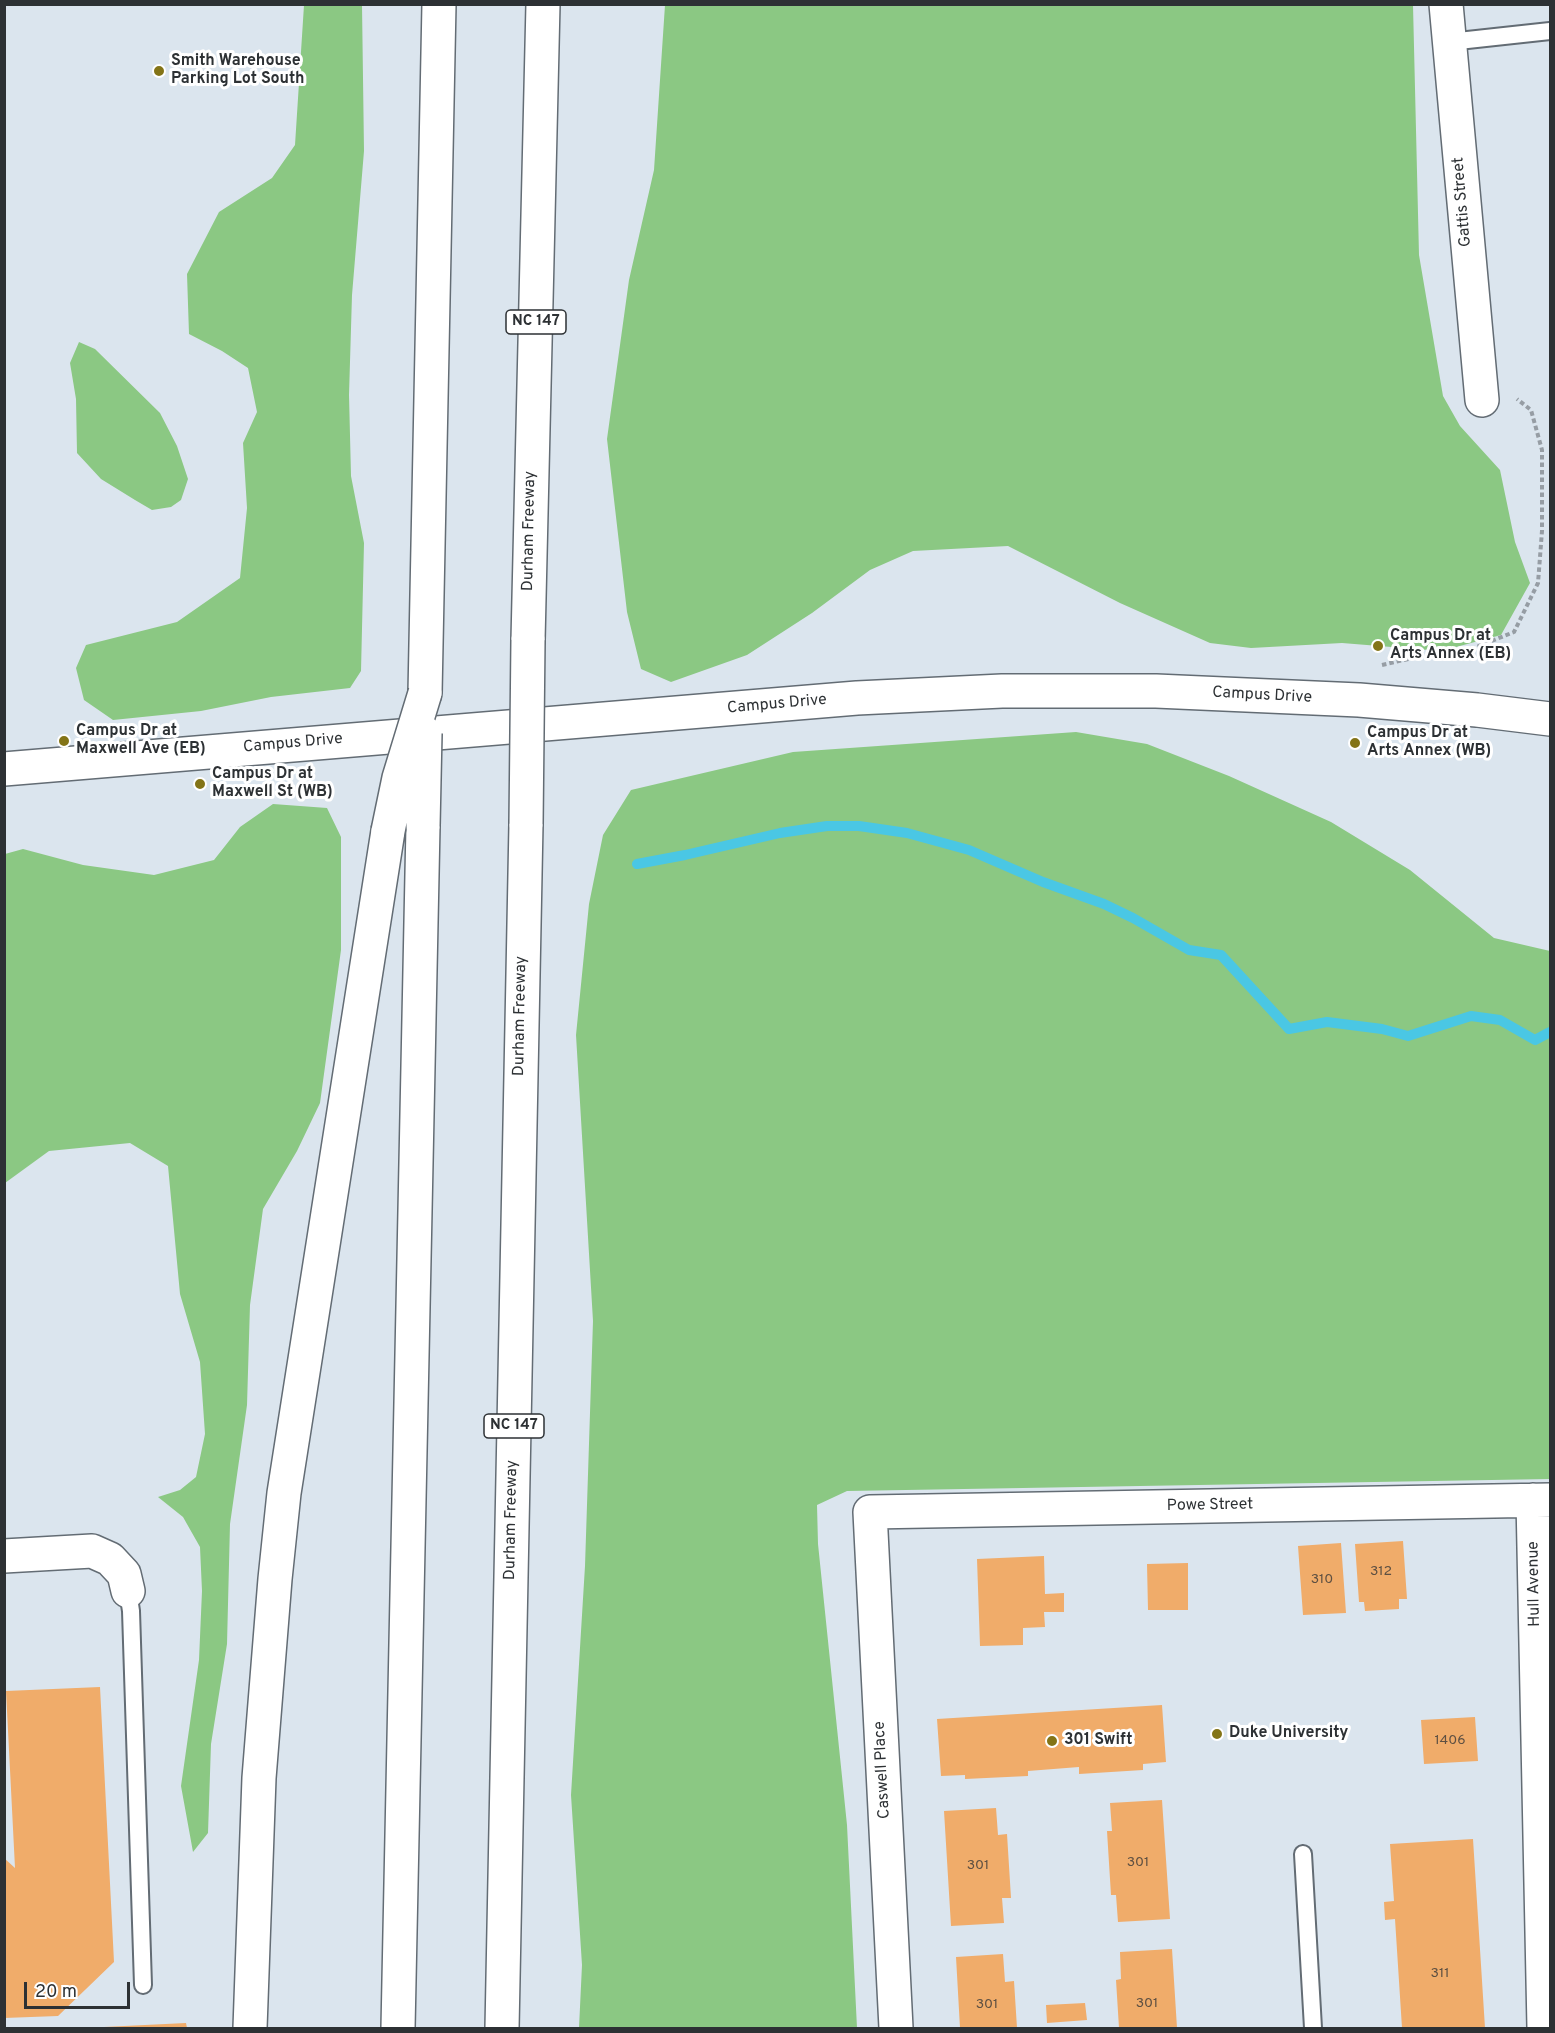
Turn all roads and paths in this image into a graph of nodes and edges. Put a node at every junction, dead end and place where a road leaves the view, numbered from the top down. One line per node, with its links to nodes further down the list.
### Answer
1 (439, 4): 8 (main road)
2 (543, 4): 19 (main road, Durham Freeway / NC 147, bridge)
3 (1446, 4): 5 (main road, Gattis Street)
4 (1551, 31): 5 (lane)
5 (1449, 42): 6 (main road, Gattis Street)
6 (1482, 400): 7 (path)
7 (1381, 665)
8 (425, 693): 17 (main road, bridge); 18 (main road, bridge)
9 (1551, 719): 10 (main road, Campus Drive)
10 (4, 770)
11 (1542, 1500): 12 (main road, Powe Street); 22 (main road, Hull Avenue)
12 (870, 1512): 20 (main road, Caswell Place)
13 (4, 1556): 14 (main road)
14 (128, 1591): 16 (lane)
15 (1303, 1854): 21 (lane)
16 (143, 1985)
17 (250, 2028)
18 (398, 2028)
19 (502, 2028)
20 (896, 2028)
21 (1313, 2028)
22 (1544, 2028)

